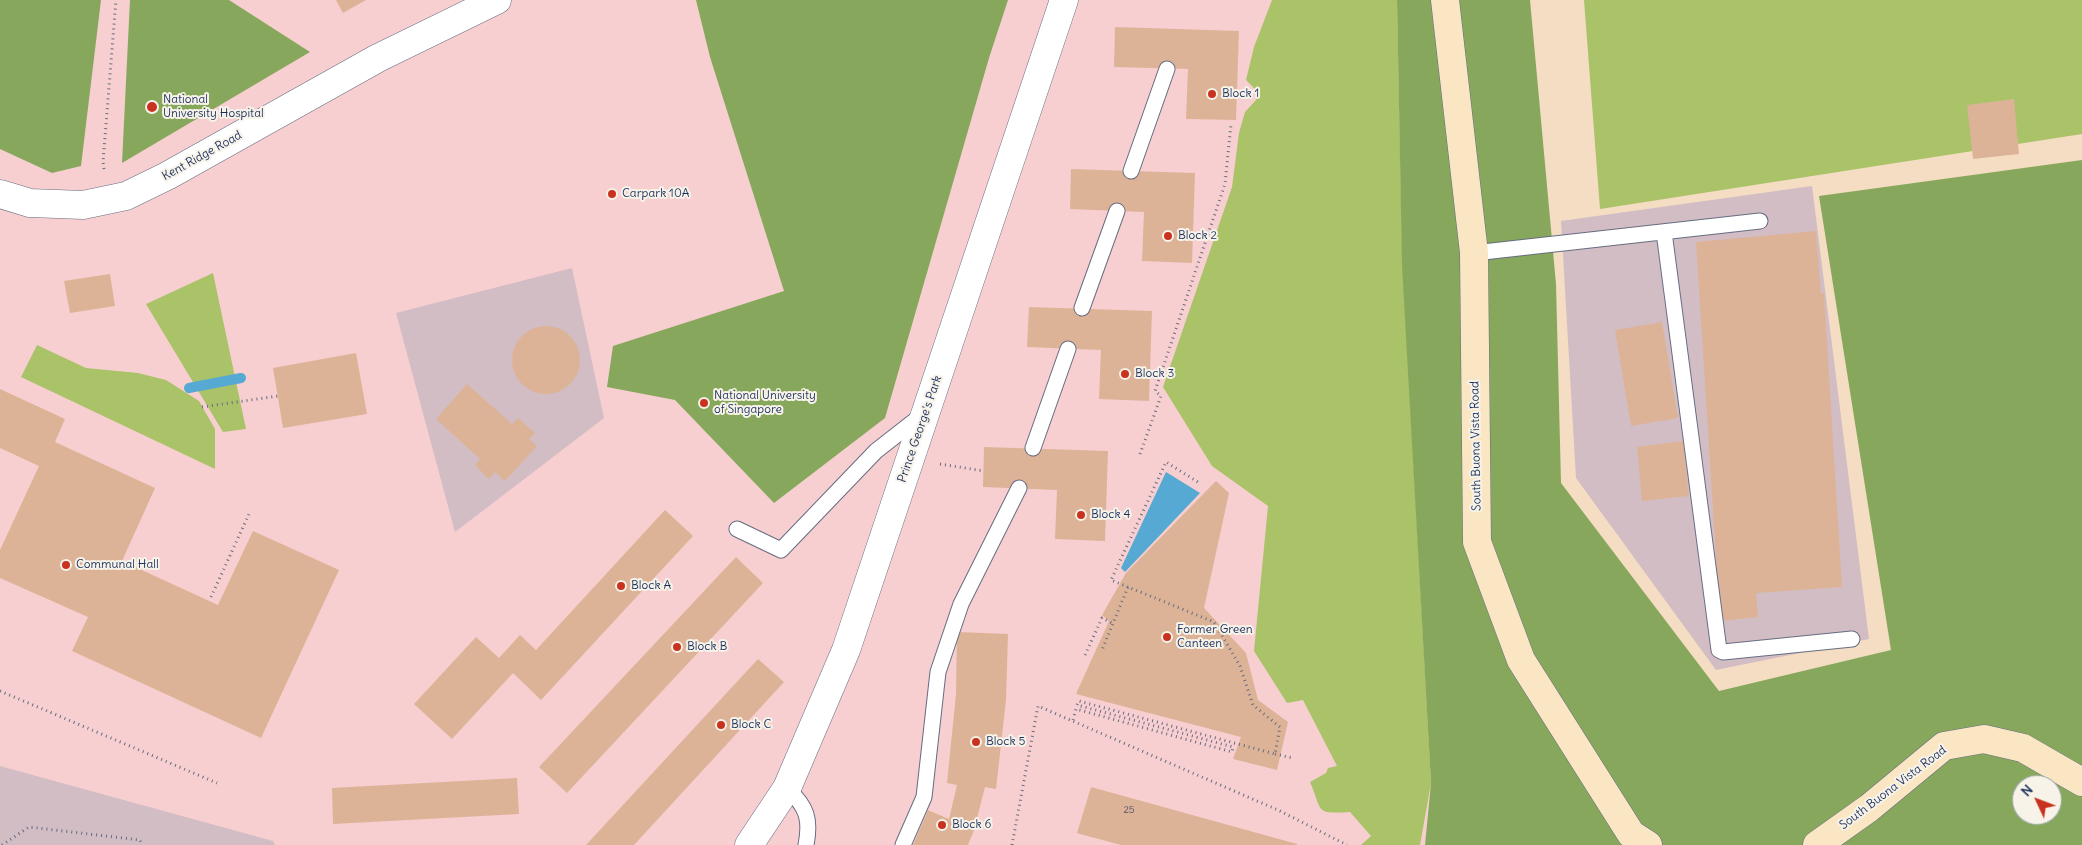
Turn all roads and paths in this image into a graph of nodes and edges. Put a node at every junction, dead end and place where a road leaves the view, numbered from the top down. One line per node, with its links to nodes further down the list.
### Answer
1 (116, 0): 8 (path)
2 (497, 0): 9 (street, Kent Ridge Road)
3 (1064, 0): 18 (street, Prince George's Park)
4 (1445, 0): 13 (street, South Buona Vista Road)
5 (1167, 69): 7 (lane)
6 (1231, 124): 20 (path)
7 (1131, 171)
8 (106, 177)
9 (0, 194)
10 (1117, 211): 14 (lane)
11 (1760, 221): 12 (lane)
12 (1664, 232): 13 (lane); 30 (lane)
13 (1474, 253): 47 (street, South Buona Vista Road)
14 (1082, 308)
15 (1068, 348): 19 (lane)
16 (278, 396): 17 (path)
17 (202, 407)
18 (925, 413): 26 (lane); 39 (street, Prince George's Park)
19 (1034, 448)
20 (1140, 454)
21 (933, 463): 22 (path)
22 (984, 471)
23 (1201, 484): 27 (path)
24 (1019, 488): 44 (lane)
25 (249, 514): 28 (path)
26 (737, 529)
27 (1128, 587): 29 (path); 35 (path)
28 (211, 596)
29 (1112, 623): 31 (path); 32 (path)
30 (1852, 639)
31 (1102, 650)
32 (1085, 655)
33 (0, 691): 37 (path)
34 (1073, 720): 35 (path); 45 (path); 46 (path)
35 (1275, 754): 36 (path)
36 (1293, 758)
37 (217, 782)
38 (2082, 782): 48 (street, South Buona Vista Road)
39 (787, 788): 42 (street, Prince George's Park); 43 (lane)
40 (2, 845): 41 (path)
41 (142, 845)
42 (749, 845)
43 (806, 845)
44 (903, 845)
45 (1012, 845)
46 (1347, 845)
47 (1648, 845)
48 (1817, 845)

